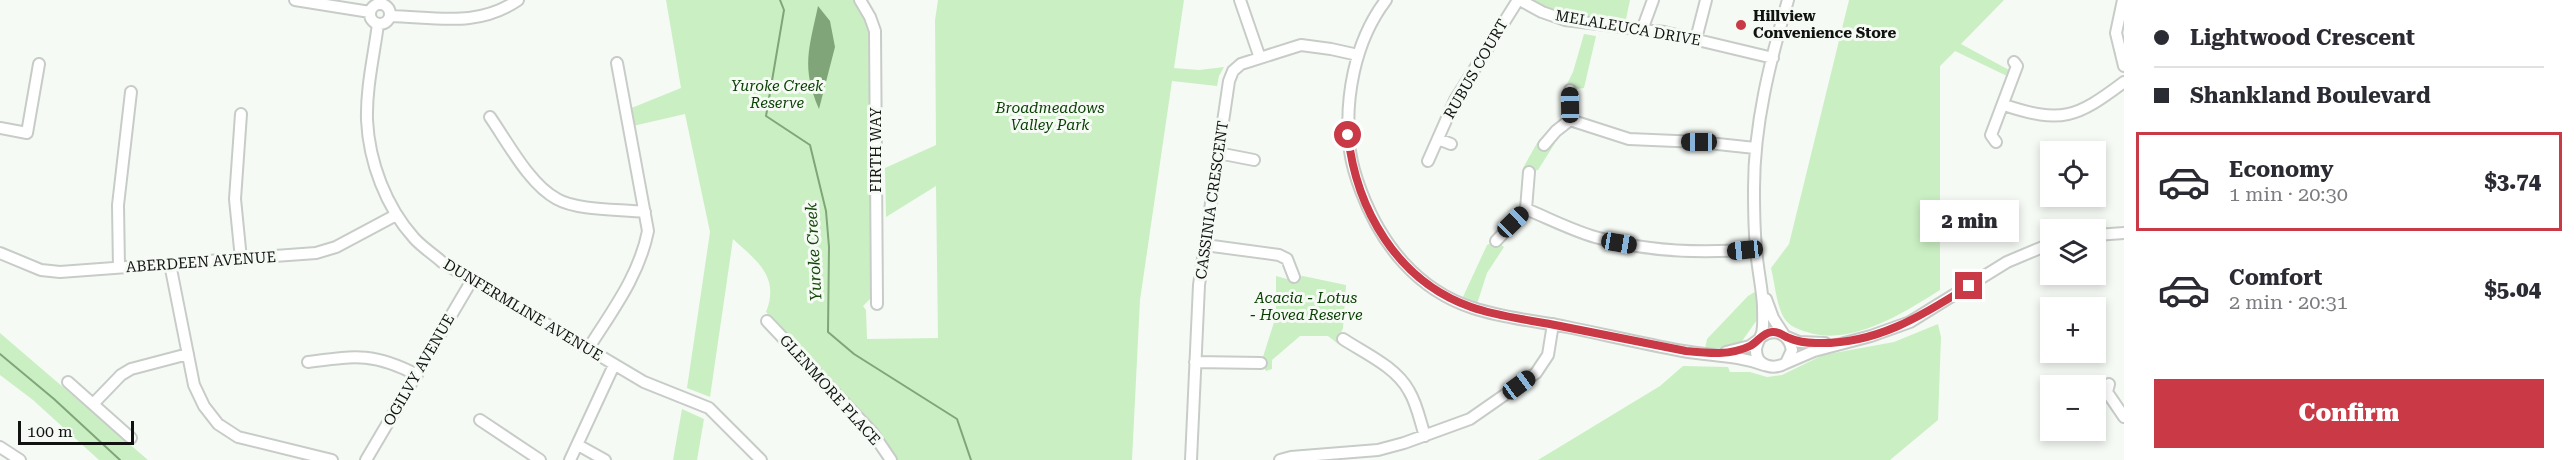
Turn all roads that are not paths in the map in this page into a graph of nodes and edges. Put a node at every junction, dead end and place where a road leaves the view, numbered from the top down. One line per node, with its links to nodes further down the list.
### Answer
1 (295, 0): 11 (street)
2 (518, 0): 12 (street)
3 (861, 0): 56 (street, FIRTH WAY)
4 (1240, 0): 17 (street)
5 (1386, 0): 16 (street)
6 (1519, 0): 14 (street, MELALEUCA DRIVE); 31 (street, RUBUS COURT)
7 (1653, 0): 14 (street)
8 (1706, 0): 15 (street)
9 (1788, 0): 18 (street)
10 (2123, 0): 22 (street)
11 (370, 12): 12 (street); 13 (street)
12 (390, 16): 13 (street)
13 (378, 24): 42 (street, DUNFERMLINE AVENUE)
14 (1642, 30): 15 (street, MELALEUCA DRIVE)
15 (1696, 39): 18 (street, MELALEUCA DRIVE)
16 (1358, 55): 17 (street, CASSINIA CRESCENT); 58 (street)
17 (1260, 58): 36 (street, CASSINIA CRESCENT)
18 (1773, 58): 35 (street)
19 (2014, 62): 26 (street)
20 (617, 63): 41 (street)
21 (39, 64): 30 (street)
22 (2124, 66)
23 (2124, 82): 26 (street)
24 (1570, 90): 29 (street)
25 (131, 92): 52 (street)
26 (2004, 105): 32 (street)
27 (241, 114): 50 (street)
28 (490, 117): 41 (street)
29 (1570, 120): 34 (street); 35 (street)
30 (0, 128)
31 (1438, 140): 33 (street); 38 (street, RUBUS COURT)
32 (1996, 142)
33 (1451, 144)
34 (1544, 145)
35 (1755, 148): 48 (street)
36 (1218, 153): 37 (street); 46 (street, CASSINIA CRESCENT)
37 (1254, 160)
38 (1428, 161)
39 (1529, 172): 40 (street)
40 (1526, 209): 45 (street); 48 (street)
41 (645, 212): 63 (street)
42 (396, 215): 50 (street, ABERDEEN AVENUE); 54 (street, DUNFERMLINE AVENUE)
43 (2124, 233): 44 (street)
44 (2106, 234)
45 (1496, 241)
46 (1205, 245): 53 (street); 67 (street, CASSINIA CRESCENT)
47 (2040, 248): 62 (street)
48 (1756, 249): 55 (street)
49 (0, 253): 52 (street, ABERDEEN AVENUE)
50 (241, 259): 51 (street, ABERDEEN AVENUE)
51 (170, 264): 52 (street, ABERDEEN AVENUE); 64 (street)
52 (119, 268)
53 (1294, 277)
54 (472, 280): 63 (street, DUNFERMLINE AVENUE); 72 (street, OGILVY AVENUE)
55 (1762, 290): 59 (street); 60 (street)
56 (877, 304)
57 (765, 320): 89 (street, GLENMORE PLACE)
58 (1553, 324): 65 (street); 78 (street)
59 (1785, 336): 60 (street); 62 (street); 69 (street)
60 (1760, 338): 65 (street); 71 (street)
61 (1343, 339): 78 (street)
62 (1838, 344): 69 (street)
63 (588, 349): 70 (street, DUNFERMLINE AVENUE)
64 (188, 354): 75 (street); 83 (street)
65 (1714, 354): 71 (street)
66 (308, 362): 72 (street)
67 (1195, 362): 68 (street); 90 (street, CASSINIA CRESCENT)
68 (1261, 363)
69 (1786, 363): 71 (street)
70 (614, 365): 80 (street); 88 (street, DUNFERMLINE AVENUE)
71 (1764, 365)
72 (417, 375): 84 (street, OGILVY AVENUE)
73 (68, 382): 75 (street)
74 (2106, 391): 76 (street)
75 (94, 403): 79 (street)
76 (2124, 417)
77 (480, 420): 85 (street)
78 (1425, 436): 91 (street)
79 (131, 438)
80 (578, 445): 86 (street); 87 (street)
81 (0, 447): 82 (street)
82 (20, 460)
83 (332, 460)
84 (366, 460)
85 (540, 460)
86 (570, 460)
87 (604, 460)
88 (761, 460)
89 (891, 460)
90 (1191, 460)
91 (1280, 460)

